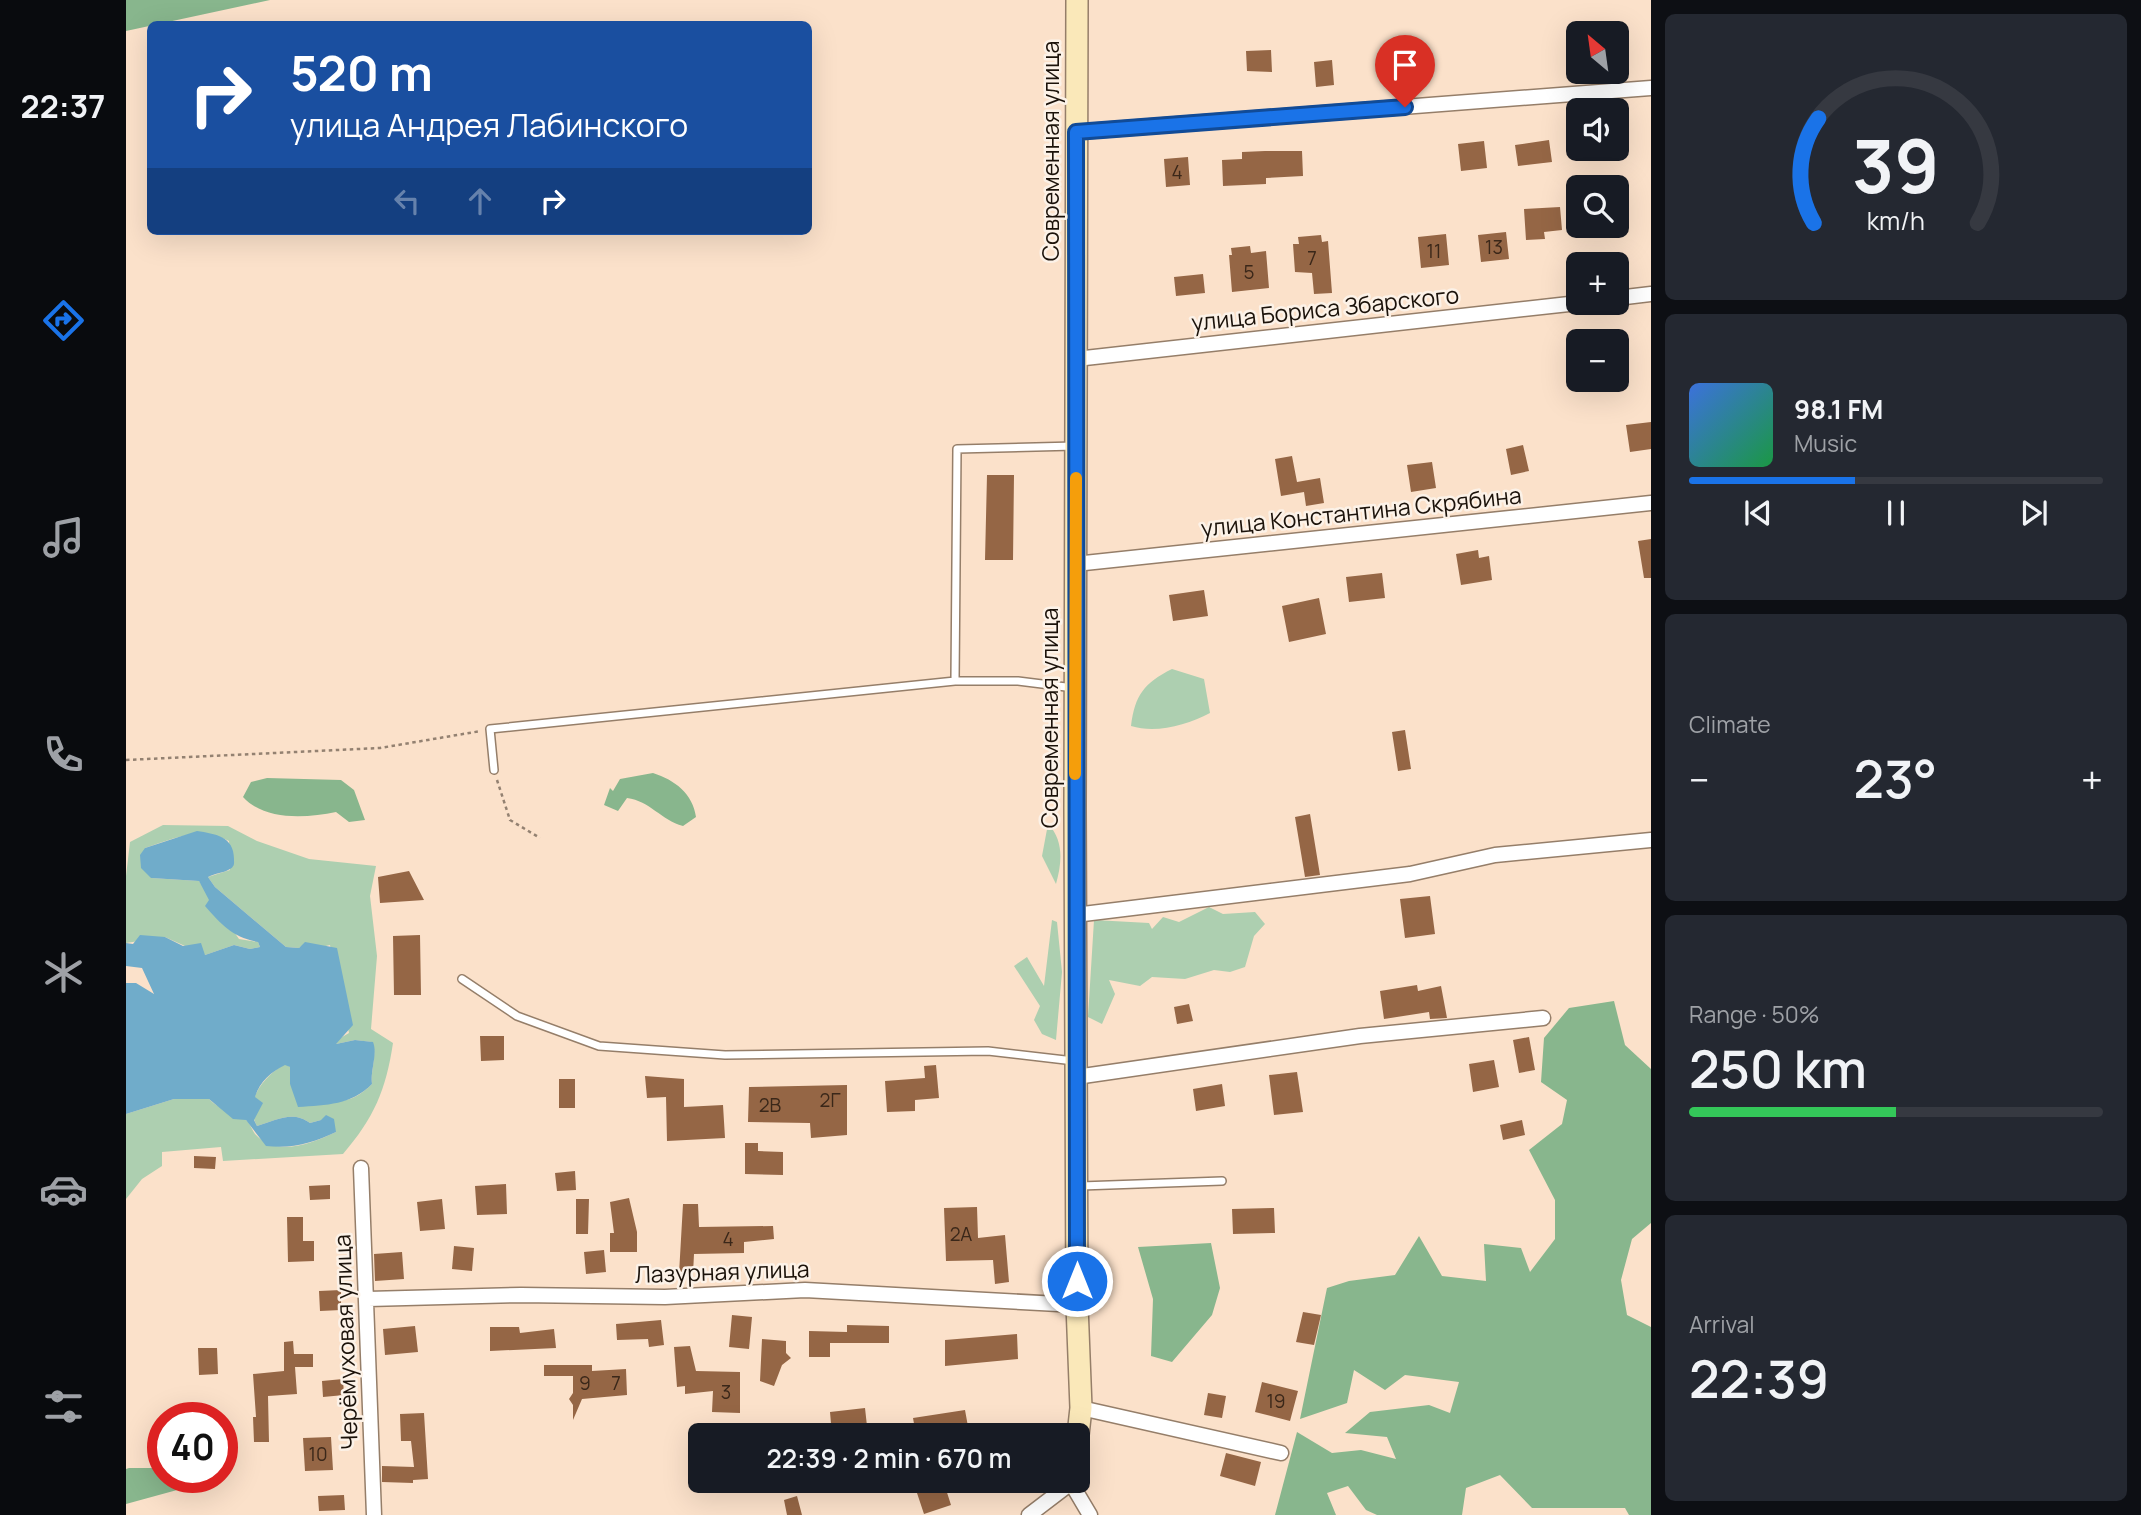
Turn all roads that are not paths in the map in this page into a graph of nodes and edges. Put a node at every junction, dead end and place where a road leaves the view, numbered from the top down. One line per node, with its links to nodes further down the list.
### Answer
1 (1077, 0): 3 (street, Современная улица)
2 (1651, 88): 3 (street)
3 (1076, 132): 7 (street, Современная улица)
4 (1651, 295): 5 (street)
5 (1629, 297)
6 (1566, 304): 7 (street, улица Бориса Збарского)
7 (1076, 359): 8 (street, Современная улица)
8 (1076, 446): 10 (street, Современная улица); 11 (lane)
9 (1651, 503): 10 (street, улица Константина Скрябина)
10 (1075, 564): 12 (street, Современная улица)
11 (955, 681): 12 (lane); 13 (lane)
12 (1075, 688): 15 (street, Современная улица)
13 (494, 770)
14 (1651, 840): 15 (street)
15 (1075, 915): 18 (street, Современная улица)
16 (462, 979): 18 (lane)
17 (1543, 1018): 18 (street)
18 (1076, 1069): 21 (street, Современная улица)
19 (360, 1168): 22 (street, Черёмуховая улица)
20 (1222, 1181): 21 (lane)
21 (1076, 1186): 23 (street, Современная улица)
22 (368, 1299): 23 (street, Лазурная улица); 29 (street, Черёмуховая улица)
23 (1077, 1305): 24 (street, Современная улица)
24 (1081, 1408): 25 (street, Современная улица); 26 (street)
25 (1079, 1423)
26 (1281, 1452)
27 (1057, 1493): 30 (street)
28 (1077, 1493): 31 (street)
29 (374, 1515)
30 (1029, 1515)
31 (1090, 1515)

